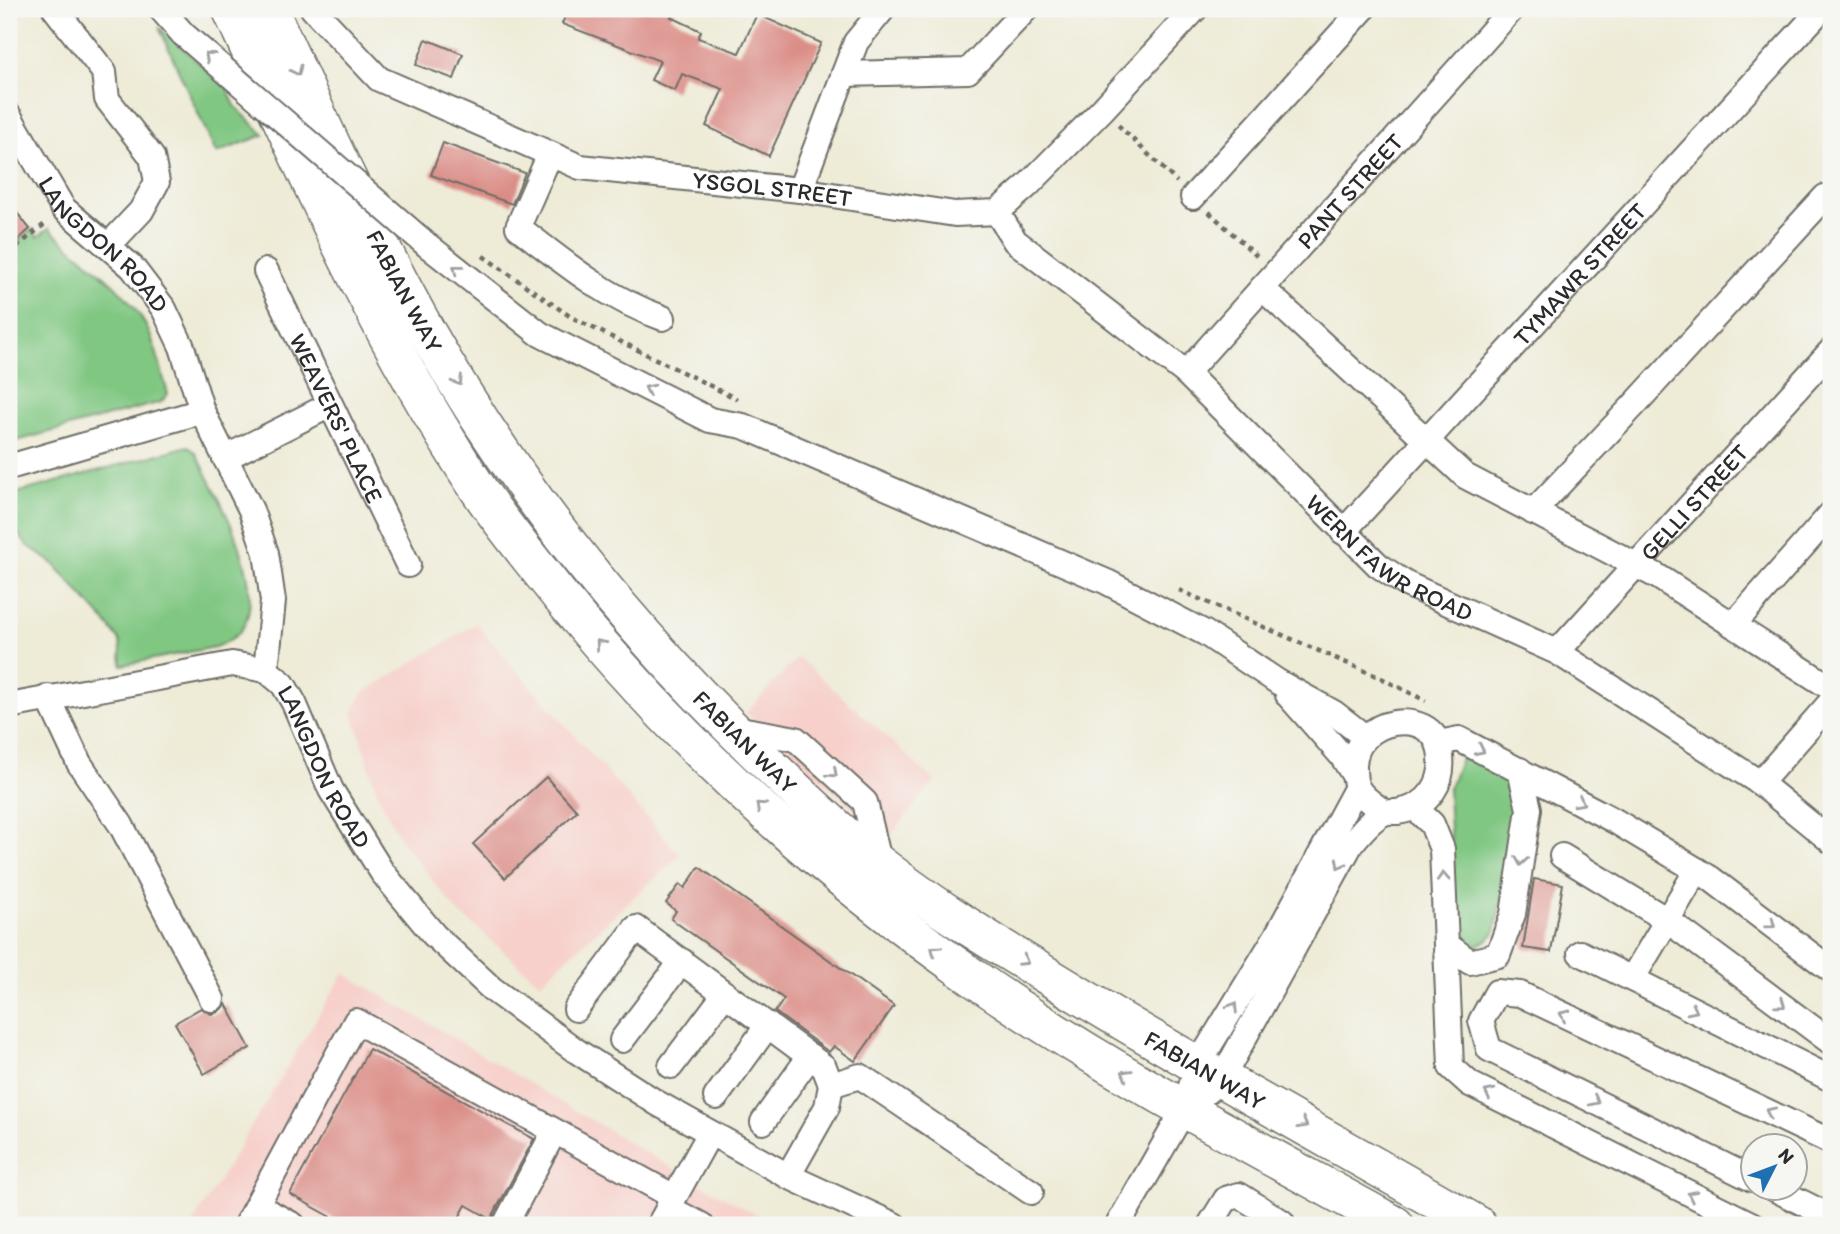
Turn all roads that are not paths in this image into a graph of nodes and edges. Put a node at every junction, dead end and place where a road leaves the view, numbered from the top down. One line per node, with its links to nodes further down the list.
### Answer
1 (55, 9): 19 (street)
2 (161, 9): 38 (street, one-way to 2, bridge)
3 (231, 9): 71 (highway, FABIAN WAY, one-way to 3)
4 (269, 9): 67 (highway, FABIAN WAY, one-way to 67)
5 (313, 9): 14 (street, YSGOL STREET)
6 (883, 9): 12 (street)
7 (1026, 9): 12 (street)
8 (1195, 9): 18 (street)
9 (1363, 9): 16 (street)
10 (1512, 9): 21 (street, PANT STREET)
11 (1819, 18): 27 (street, TYMAWR STREET)
12 (844, 74): 15 (street)
13 (9, 116): 19 (street, LANGDON ROAD)
14 (550, 154): 15 (street, YSGOL STREET); 22 (street)
15 (800, 190): 18 (street, YSGOL STREET)
16 (1193, 197)
17 (1825, 197): 30 (street)
18 (997, 212): 24 (street, WERN FAWR ROAD)
19 (109, 245): 26 (street, LANGDON ROAD)
20 (266, 271): 25 (street, WEAVERS' PLACE)
21 (1262, 288): 24 (street, PANT STREET); 27 (street)
22 (663, 318)
23 (1831, 351): 34 (street, GELLI STREET)
24 (1186, 373): 32 (street, WERN FAWR ROAD)
25 (331, 405): 28 (street); 33 (street, WEAVERS' PLACE)
26 (202, 411): 28 (street, LANGDON ROAD); 29 (street)
27 (1427, 440): 30 (street); 32 (street, TYMAWR STREET)
28 (225, 458): 37 (street, LANGDON ROAD)
29 (9, 467)
30 (1533, 512): 34 (street)
31 (1831, 514): 35 (street)
32 (1343, 532): 36 (street, WERN FAWR ROAD)
33 (408, 565)
34 (1636, 566): 35 (street); 36 (street, GELLI STREET)
35 (1733, 625): 39 (street)
36 (1557, 652): 47 (street, WERN FAWR ROAD)
37 (266, 670): 40 (street); 74 (street, LANGDON ROAD)
38 (1278, 682): 43 (street); 46 (street)
39 (1831, 688)
40 (48, 697): 42 (street); 60 (street)
41 (1831, 702): 47 (street)
42 (9, 706)
43 (1365, 737): 44 (street); 46 (street)
44 (1438, 743): 45 (street, one-way to 45); 48 (street)
45 (1520, 770): 52 (street, one-way to 52); 54 (street, one-way to 54)
46 (1355, 781): 49 (street); 67 (street, one-way to 46)
47 (1760, 783): 50 (street, WERN FAWR ROAD)
48 (1415, 808): 49 (street); 54 (street, one-way to 48)
49 (1384, 812): 67 (street, one-way to 67)
50 (1831, 841)
51 (1562, 856): 53 (street)
52 (1697, 870): 53 (street); 57 (street, one-way to 57)
53 (1667, 920): 58 (street); 64 (street, one-way to 64)
54 (1447, 945): 92 (street, one-way to 54)
55 (1580, 953): 58 (street)
56 (682, 961): 59 (street); 61 (street); 63 (street)
57 (1831, 970)
58 (1632, 979): 68 (street, one-way to 68)
59 (725, 994): 62 (street); 66 (street)
60 (212, 999)
61 (576, 1009)
62 (768, 1025): 65 (street); 70 (street)
63 (622, 1040)
64 (1831, 1042)
65 (810, 1056): 69 (street); 72 (street)
66 (671, 1066)
67 (1209, 1073): 71 (street); 91 (highway, FABIAN WAY, one-way to 91)
68 (1831, 1079)
69 (831, 1085): 77 (street); 78 (street)
70 (716, 1097)
71 (1184, 1110): 87 (street); 90 (highway, FABIAN WAY)
72 (763, 1122)
73 (554, 1132): 80 (street); 81 (street); 84 (street)
74 (710, 1133): 77 (street, LANGDON ROAD); 80 (street)
75 (1831, 1142): 76 (street, one-way to 76)
76 (1738, 1172)
77 (788, 1176): 86 (street, LANGDON ROAD)
78 (1031, 1192)
79 (1801, 1202): 82 (street)
80 (667, 1210): 85 (street)
81 (252, 1216): 83 (street)
82 (1831, 1217)
83 (293, 1225)
84 (505, 1225)
85 (701, 1225)
86 (894, 1225)
87 (1118, 1225)
88 (1210, 1225): 89 (street)
89 (1283, 1225)
90 (1395, 1225)
91 (1478, 1225)
92 (1754, 1225)

